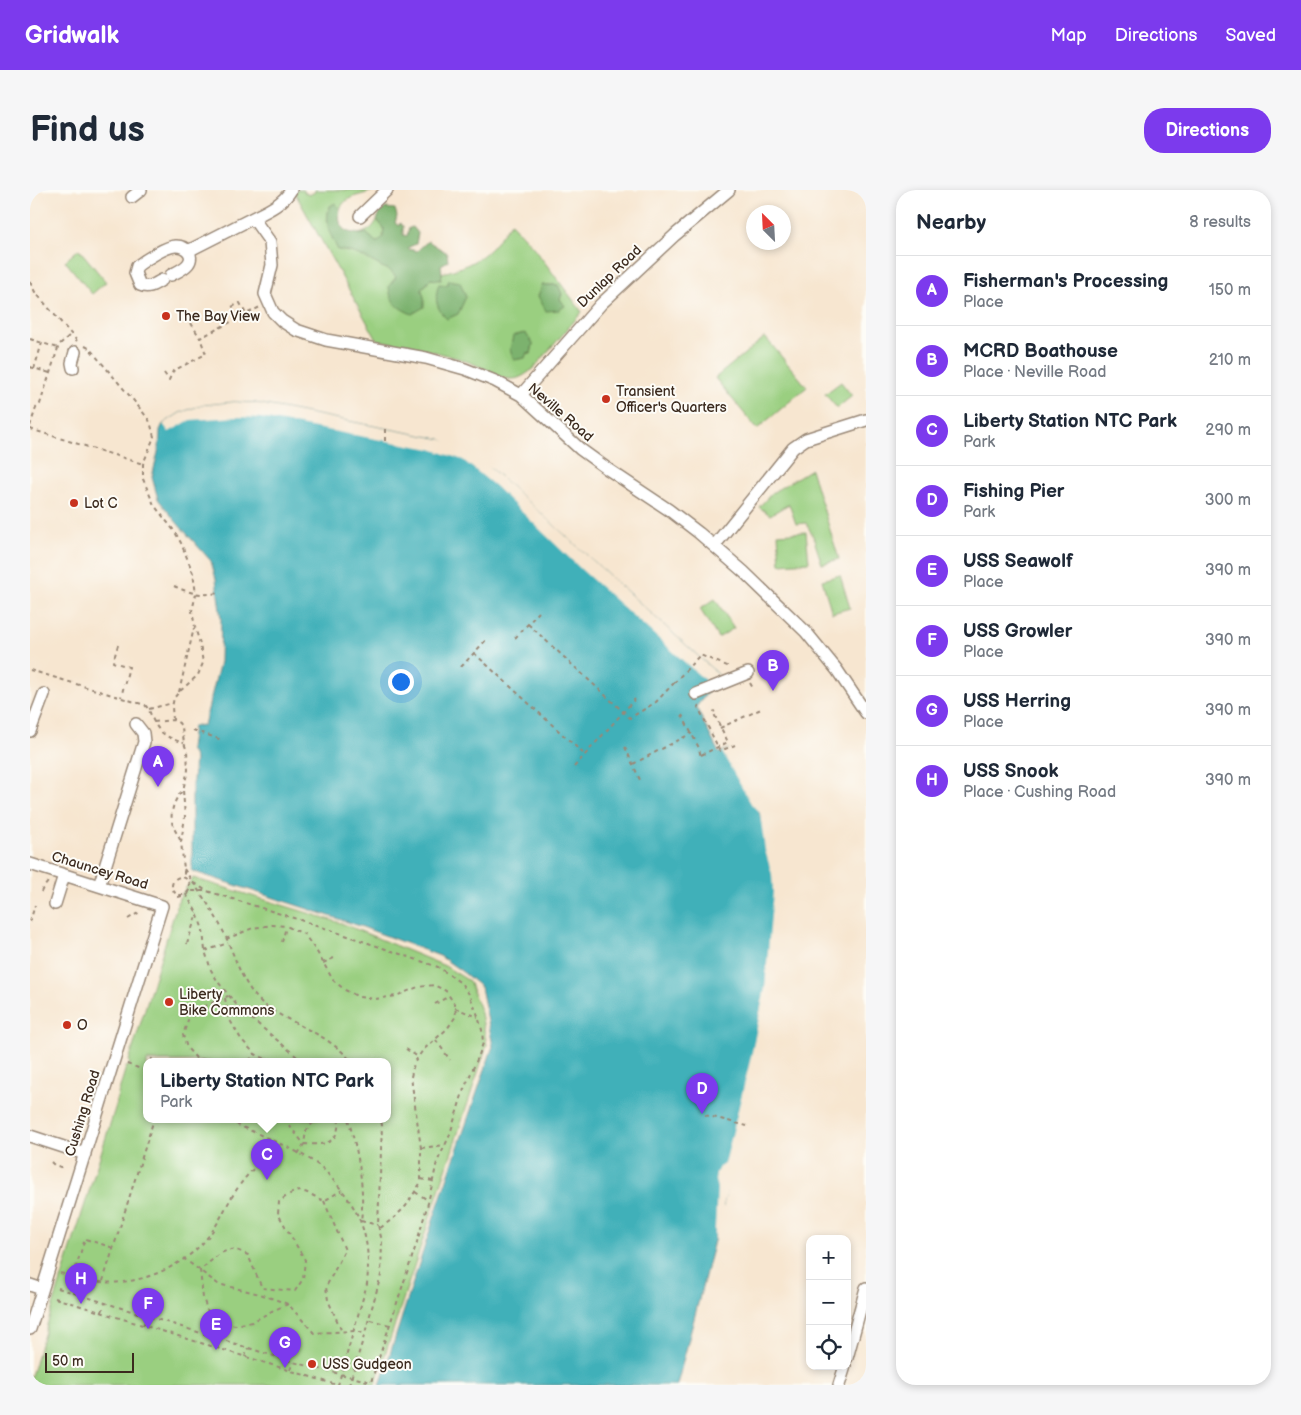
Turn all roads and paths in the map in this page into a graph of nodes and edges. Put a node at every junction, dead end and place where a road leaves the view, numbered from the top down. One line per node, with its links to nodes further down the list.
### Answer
1 (291, 190): 5 (street)
2 (387, 190): 4 (street)
3 (729, 190): 23 (street, Dunlap Road)
4 (360, 216)
5 (253, 218): 6 (street); 8 (street)
6 (188, 251): 6 (street)
7 (30, 282): 12 (path)
8 (268, 302): 10 (path); 23 (street, Neville Road)
9 (232, 307): 10 (path)
10 (246, 314): 13 (path)
11 (191, 323): 13 (path)
12 (71, 334): 16 (path); 28 (path)
13 (200, 338): 22 (path)
14 (30, 339): 15 (path)
15 (42, 343): 16 (path); 20 (path)
16 (58, 348): 21 (path)
17 (76, 352): 19 (street)
18 (30, 367): 20 (path)
19 (73, 368)
20 (34, 369): 21 (path)
21 (50, 373): 25 (path)
22 (164, 373)
23 (521, 395): 29 (street, Neville Road)
24 (866, 420): 29 (street)
25 (30, 428): 28 (path)
26 (385, 429): 27 (path)
27 (384, 441)
28 (142, 464): 32 (path)
29 (714, 546): 48 (street, Neville Road)
30 (174, 586): 32 (path)
31 (218, 593): 32 (path)
32 (196, 594): 35 (path)
33 (539, 612): 34 (path)
34 (528, 624): 36 (path); 57 (path)
35 (194, 627): 46 (path); 46 (path)
36 (515, 638)
37 (486, 640): 39 (path)
38 (118, 645): 49 (path)
39 (474, 653): 41 (path); 71 (path)
40 (700, 656): 45 (path)
41 (461, 667)
42 (30, 670): 49 (path)
43 (748, 673): 50 (street)
44 (674, 683): 45 (path)
45 (670, 687): 57 (path)
46 (179, 692): 52 (path)
47 (44, 694): 64 (street)
48 (861, 696): 56 (street, Neville Road)
49 (121, 697): 53 (path)
50 (699, 698): 69 (path)
51 (635, 699): 57 (path)
52 (173, 703): 53 (path); 59 (path)
53 (149, 709): 60 (path)
54 (761, 709): 62 (path)
55 (715, 711): 62 (path)
56 (865, 711)
57 (623, 712): 71 (path)
58 (682, 714): 65 (path)
59 (172, 720): 60 (path); 67 (path)
60 (154, 722): 67 (path)
61 (136, 724): 83 (street)
62 (720, 728): 69 (path)
63 (193, 730): 66 (path)
64 (30, 731)
65 (692, 733): 69 (path); 72 (path)
66 (222, 740)
67 (184, 743): 75 (path)
68 (735, 745): 69 (path)
69 (718, 746)
70 (624, 747): 72 (path)
71 (585, 755): 73 (path)
72 (633, 764): 74 (path)
73 (574, 767)
74 (640, 780)
75 (183, 790): 76 (path); 76 (path)
76 (181, 842): 78 (path)
77 (30, 864): 79 (street, Chauncey Road)
78 (184, 869): 80 (path); 82 (path)
79 (64, 875): 83 (street, Chauncey Road); 89 (street)
80 (184, 878): 87 (path); 87 (path)
81 (50, 880): 86 (path)
82 (192, 882): 84 (path); 85 (path)
83 (99, 886): 91 (street, Chauncey Road)
84 (198, 891): 85 (path); 87 (path); 97 (path)
85 (207, 891): 108 (path)
86 (41, 892)
87 (186, 894): 88 (path); 93 (path)
88 (178, 897)
89 (55, 904)
90 (35, 905): 95 (path)
91 (162, 906): 135 (street, Cushing Road)
92 (142, 911): 94 (path)
93 (197, 913): 100 (path); 101 (path)
94 (128, 919)
95 (30, 922)
96 (286, 926): 97 (path); 98 (path); 103 (path)
97 (226, 939): 99 (path)
98 (282, 942)
99 (228, 943): 101 (path); 117 (path)
100 (187, 944)
101 (205, 951): 105 (path)
102 (334, 958): 103 (path)
103 (323, 964): 104 (path)
104 (449, 996): 106 (path); 107 (path)
105 (227, 997): 111 (path); 113 (path); 116 (path)
106 (435, 1004)
107 (455, 1008): 108 (path); 109 (path)
108 (478, 1017): 133 (path)
109 (436, 1040): 112 (path); 118 (path)
110 (406, 1049): 112 (path)
111 (255, 1054): 114 (path); 115 (path)
112 (418, 1057): 134 (path)
113 (196, 1058)
114 (252, 1058)
115 (264, 1058)
116 (298, 1058)
117 (348, 1058)
118 (450, 1060)
119 (127, 1064): 120 (path)
120 (143, 1070)
121 (705, 1115): 129 (path)
122 (153, 1123): 148 (path)
123 (235, 1123): 132 (path)
124 (287, 1123): 131 (path)
125 (313, 1123): 131 (path)
126 (339, 1123): 131 (path)
127 (349, 1123): 145 (path)
128 (382, 1123): 146 (path)
129 (747, 1126)
130 (30, 1136): 135 (street)
131 (304, 1144): 136 (path)
132 (280, 1145): 136 (path); 149 (path)
133 (445, 1145): 134 (path); 140 (path)
134 (421, 1148): 139 (path)
135 (85, 1154): 158 (street, Cushing Road)
136 (298, 1154): 141 (path)
137 (51, 1162): 138 (path)
138 (64, 1168)
139 (421, 1179): 140 (path); 142 (path)
140 (433, 1181): 143 (path)
141 (342, 1190): 144 (path); 145 (path)
142 (415, 1192): 143 (path); 147 (path)
143 (429, 1200): 166 (path)
144 (324, 1202): 156 (path); 170 (path)
145 (361, 1221): 146 (path); 169 (path)
146 (378, 1225): 147 (path)
147 (379, 1229): 165 (path)
148 (114, 1248): 152 (path); 153 (path)
149 (183, 1258): 150 (path); 153 (path)
150 (200, 1270): 156 (path); 159 (path); 162 (path)
151 (58, 1272): 152 (path)
152 (73, 1276): 153 (path)
153 (103, 1282)
154 (30, 1285): 158 (street)
155 (58, 1288): 161 (path)
156 (262, 1288): 159 (path)
157 (866, 1288): 173 (street)
158 (42, 1289): 168 (street, Cushing Road)
159 (260, 1294): 162 (path)
160 (55, 1298): 163 (path)
161 (105, 1303): 163 (path); 164 (path)
162 (288, 1304): 170 (path)
163 (102, 1312): 167 (path)
164 (146, 1316): 167 (path); 172 (path)
165 (369, 1320): 166 (path); 171 (path)
166 (390, 1325): 181 (path)
167 (143, 1326): 174 (path)
168 (30, 1329)
169 (354, 1331): 170 (path); 171 (path); 180 (path)
170 (342, 1332)
171 (366, 1333): 181 (path)
172 (220, 1339): 174 (path); 175 (path)
173 (851, 1344)
174 (217, 1348): 176 (path)
175 (248, 1348): 176 (path); 177 (path)
176 (245, 1357): 178 (path)
177 (293, 1362): 178 (path); 180 (path)
178 (290, 1370): 182 (path)
179 (844, 1370): 184 (street)
180 (341, 1375): 181 (path); 182 (path)
181 (352, 1377): 183 (path)
182 (338, 1385)
183 (349, 1385)
184 (839, 1385)

